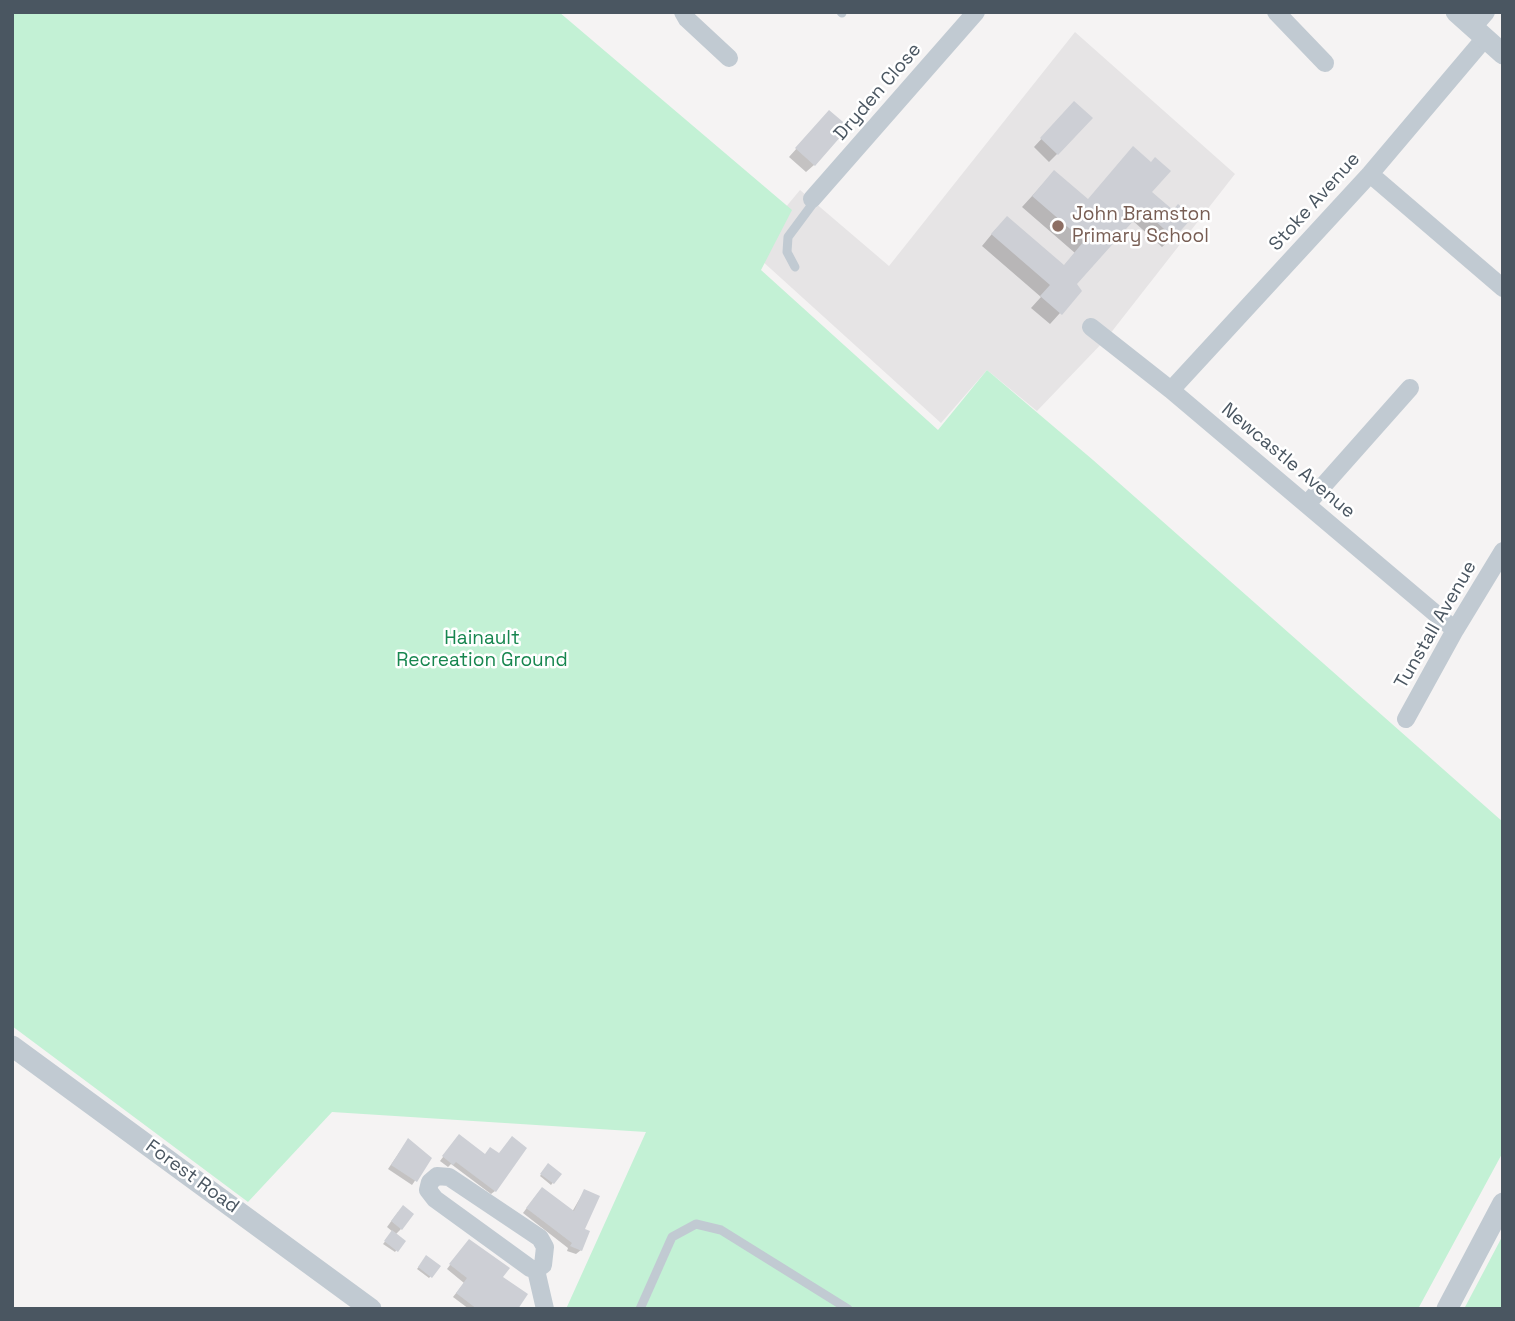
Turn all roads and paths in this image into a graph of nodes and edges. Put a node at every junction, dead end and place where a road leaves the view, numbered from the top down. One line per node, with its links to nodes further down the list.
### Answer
1 (683, 12): 7 (street)
2 (976, 12): 10 (street, Dryden Close)
3 (1276, 12): 8 (street)
4 (1456, 12): 5 (street)
5 (1481, 26): 6 (street); 9 (street, Stoke Avenue)
6 (1503, 54)
7 (729, 58)
8 (1325, 63)
9 (1370, 174): 12 (street); 15 (street, Stoke Avenue)
10 (812, 199): 11 (lane)
11 (795, 267)
12 (1503, 288)
13 (1091, 327): 15 (street, Newcastle Avenue)
14 (1410, 388): 16 (street)
15 (1171, 390): 16 (street, Newcastle Avenue)
16 (1307, 504): 18 (street, Newcastle Avenue)
17 (1503, 551): 18 (street, Tunstall Avenue)
18 (1455, 630): 19 (street, Tunstall Avenue)
19 (1406, 719)
20 (12, 1046): 23 (street, Forest Road)
21 (1503, 1203): 27 (street)
22 (536, 1270): 22 (street); 24 (street)
23 (370, 1309)
24 (545, 1309)
25 (640, 1309): 26 (lane)
26 (848, 1309)
27 (1447, 1309)

